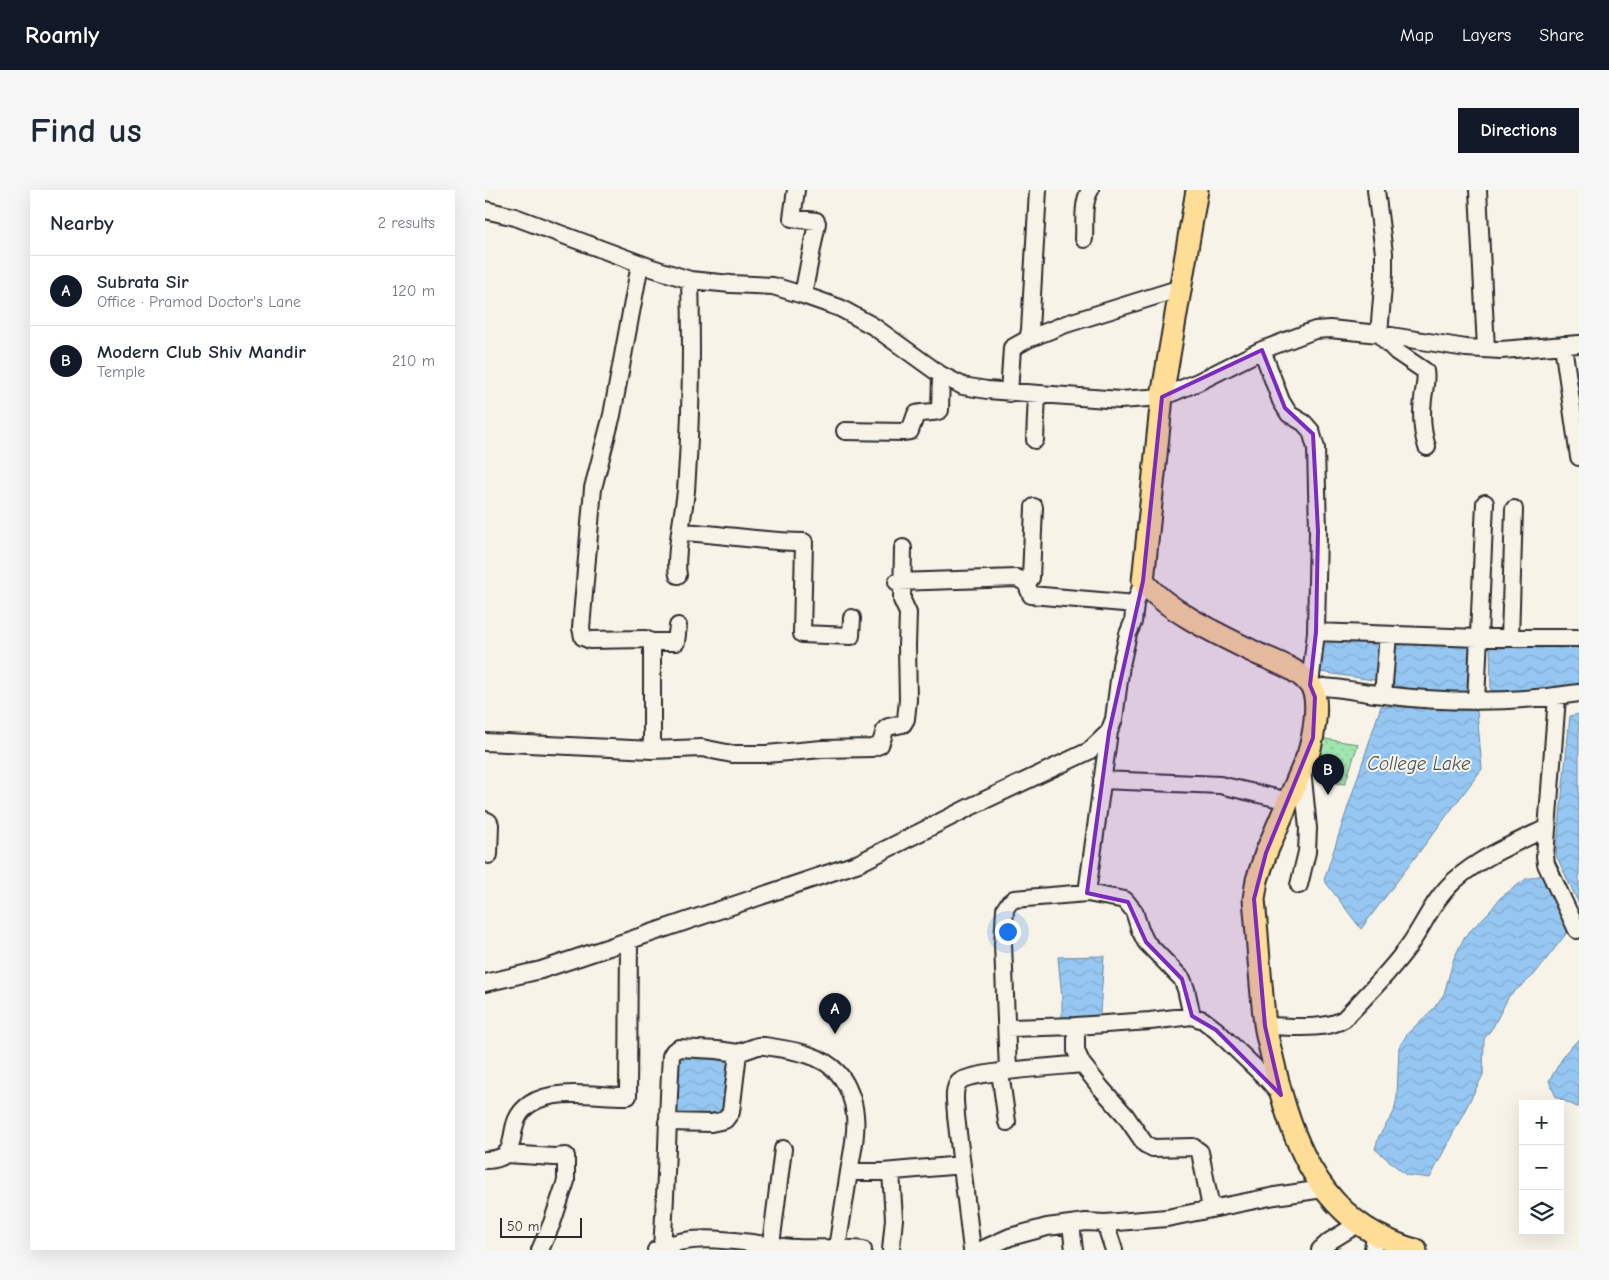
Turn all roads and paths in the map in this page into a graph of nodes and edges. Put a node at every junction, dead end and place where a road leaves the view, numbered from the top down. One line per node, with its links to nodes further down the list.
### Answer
1 (796, 190): 12 (street)
2 (1038, 190): 14 (street)
3 (1089, 190): 8 (street)
4 (1197, 190): 11 (main road)
5 (1376, 190): 13 (street)
6 (1483, 190): 16 (street)
7 (485, 210): 9 (street)
8 (1084, 239)
9 (640, 264): 10 (street); 43 (street)
10 (690, 280): 12 (street); 29 (street)
11 (1181, 288): 14 (street); 21 (main road)
12 (803, 295): 18 (street)
13 (1379, 334): 16 (street); 17 (street); 24 (street)
14 (1028, 339): 19 (street)
15 (1571, 344): 16 (street); 25 (street)
16 (1486, 349)
17 (1262, 350): 21 (street); 38 (street)
18 (941, 375): 19 (street); 22 (street)
19 (1009, 393): 20 (street)
20 (1037, 394): 21 (street); 23 (street)
21 (1162, 397): 32 (main road)
22 (845, 431)
23 (1035, 440)
24 (1427, 447)
25 (1579, 457)
26 (1485, 503): 39 (street)
27 (1034, 507): 34 (street)
28 (1514, 509): 40 (street)
29 (681, 532): 31 (street); 36 (street)
30 (903, 548): 33 (street)
31 (678, 575)
32 (1143, 581): 35 (street); 44 (main road)
33 (899, 582): 34 (street); 51 (street)
34 (1026, 583): 35 (street)
35 (1135, 604): 49 (street)
36 (852, 618)
37 (678, 626): 43 (street)
38 (1316, 632): 42 (street); 44 (street)
39 (1478, 638): 40 (street); 42 (street); 48 (street)
40 (1510, 638): 41 (street)
41 (1579, 638)
42 (1387, 640): 46 (street)
43 (651, 642): 51 (street)
44 (1312, 688): 46 (street); 52 (main road)
45 (1579, 693): 47 (street)
46 (1383, 695): 48 (street)
47 (1557, 697): 48 (street); 56 (street)
48 (1476, 701)
49 (1109, 732): 53 (street); 61 (street)
50 (485, 742): 51 (street)
51 (652, 750)
52 (1302, 769): 54 (main road); 58 (street)
53 (1102, 780): 54 (street); 59 (street)
54 (1289, 801): 65 (main road)
55 (485, 820): 57 (street)
56 (1547, 828): 60 (street); 65 (street)
57 (489, 855)
58 (1299, 885)
59 (1087, 894): 63 (street); 66 (street)
60 (1577, 930)
61 (629, 941): 62 (street); 74 (street)
62 (485, 983)
63 (1192, 1016): 64 (street); 70 (street)
64 (1075, 1026): 66 (street); 68 (street)
65 (1265, 1026): 70 (main road)
66 (1007, 1028): 69 (street)
67 (738, 1053): 71 (street); 71 (street); 77 (street)
68 (1082, 1064): 69 (street); 80 (street)
69 (1004, 1072): 72 (street); 76 (street)
70 (1281, 1095): 79 (main road)
71 (667, 1122): 86 (street)
72 (1007, 1122)
73 (783, 1149): 84 (street)
74 (507, 1154): 75 (street); 90 (street)
75 (485, 1160)
76 (962, 1165): 78 (street); 93 (street)
77 (849, 1172): 78 (street); 87 (street)
78 (891, 1172): 92 (street)
79 (1323, 1189): 80 (street); 83 (main road)
80 (1211, 1208): 81 (street)
81 (1105, 1223): 82 (street); 96 (street)
82 (1071, 1224): 85 (street); 95 (street)
83 (1369, 1236): 89 (main road); 97 (street)
84 (771, 1245): 86 (street); 88 (street)
85 (1007, 1245): 94 (street)
86 (659, 1248)
87 (837, 1248): 88 (street); 91 (street)
88 (799, 1249)
89 (1410, 1249)
90 (540, 1250)
91 (858, 1250)
92 (891, 1250)
93 (972, 1250)
94 (981, 1250)
95 (1074, 1250)
96 (1114, 1250)
97 (1320, 1250)

